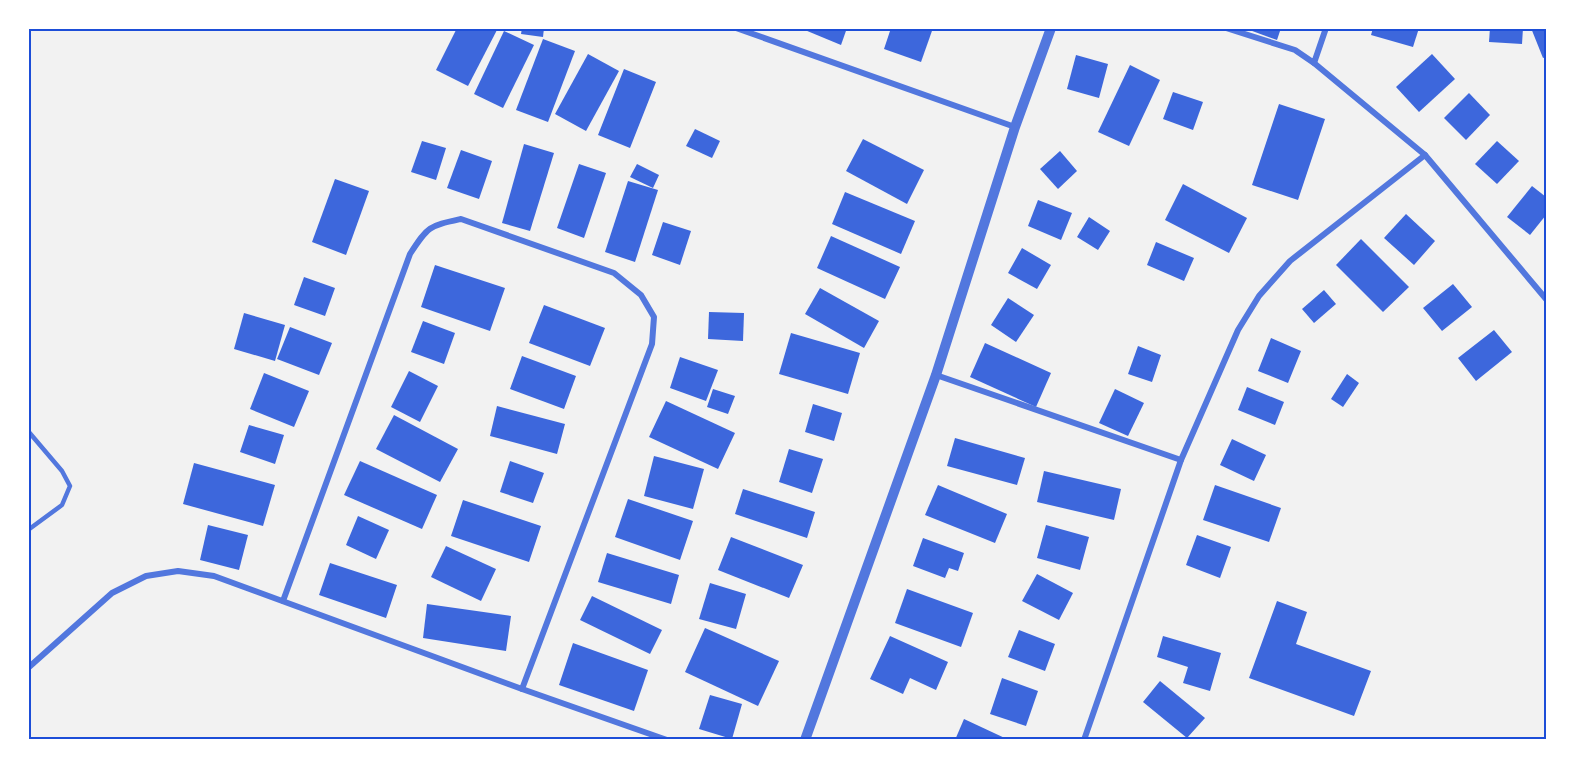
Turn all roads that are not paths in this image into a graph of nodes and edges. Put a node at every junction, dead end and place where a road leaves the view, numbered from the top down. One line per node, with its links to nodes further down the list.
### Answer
1 (736, 28): 6 (street)
2 (1051, 28): 6 (street)
3 (1226, 28): 5 (street)
4 (1326, 28): 5 (street)
5 (1314, 63): 7 (street)
6 (1015, 127): 9 (street)
7 (1425, 155): 8 (street); 11 (street)
8 (1546, 299)
9 (936, 375): 11 (street); 17 (street)
10 (28, 431): 12 (lane)
11 (1181, 460): 18 (street)
12 (28, 530)
13 (284, 601): 14 (street); 15 (street); 15 (street)
14 (28, 668)
15 (522, 689): 16 (street)
16 (668, 740)
17 (805, 740)
18 (1084, 740)

